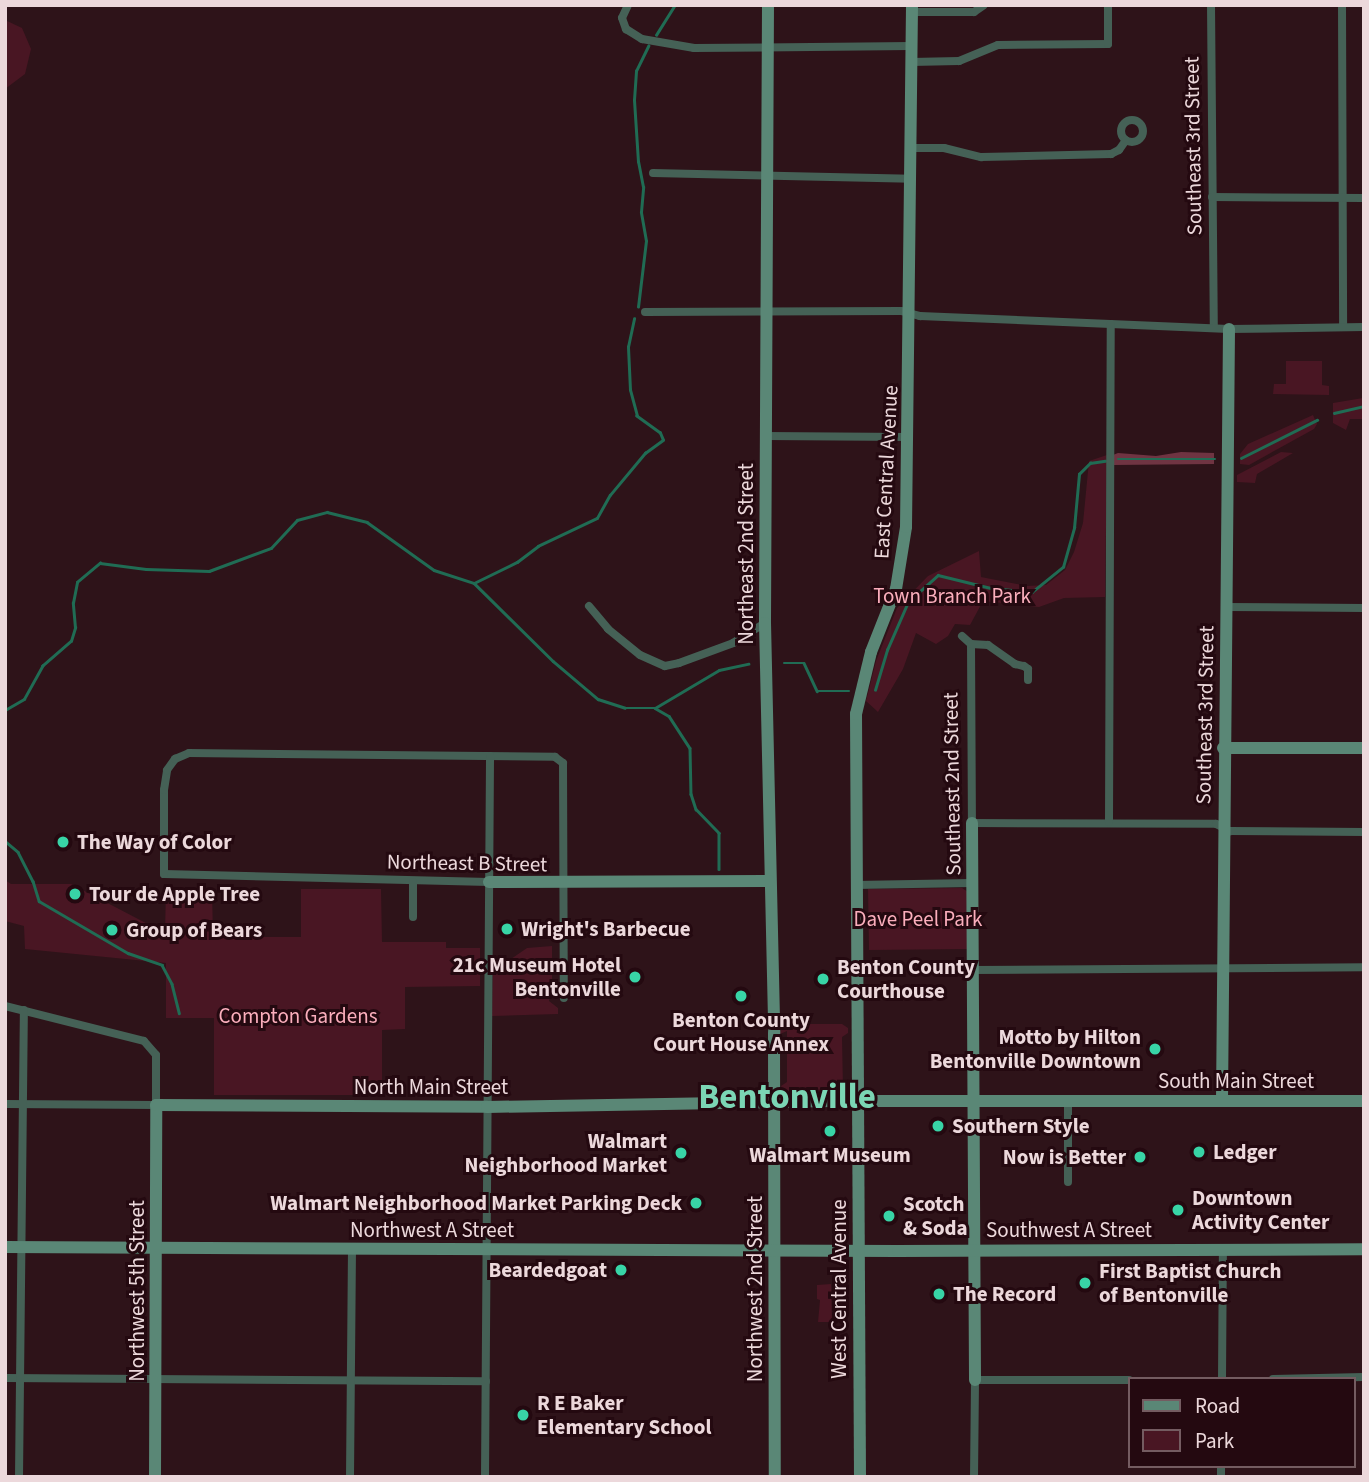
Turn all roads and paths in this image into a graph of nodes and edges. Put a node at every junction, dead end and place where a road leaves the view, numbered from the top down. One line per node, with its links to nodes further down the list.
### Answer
1 (628, 5): 9 (street)
2 (768, 5): 9 (street, Northeast 2nd Street)
3 (984, 5): 7 (street)
4 (1108, 5): 10 (street)
5 (1211, 5): 16 (street, Southeast 3rd Street)
6 (1342, 5): 17 (street)
7 (912, 9): 8 (street, East Central Avenue)
8 (911, 46): 9 (street); 10 (street, East Central Avenue)
9 (768, 48): 14 (street, Northeast 2nd Street)
10 (911, 62): 12 (street, East Central Avenue)
11 (1126, 140): 12 (street)
12 (911, 148): 15 (street, East Central Avenue)
13 (653, 173): 14 (street)
14 (767, 176): 15 (street); 19 (street, Northeast 2nd Street)
15 (911, 179): 21 (street, East Central Avenue)
16 (1212, 197): 17 (street); 25 (street, Southeast 3rd Street)
17 (1343, 198): 18 (street); 23 (street)
18 (1364, 198)
19 (766, 310): 20 (street); 21 (street); 27 (street, Northeast 2nd Street)
20 (645, 312)
21 (910, 313): 22 (street); 28 (street, East Central Avenue)
22 (1111, 324): 25 (street); 39 (street)
23 (1343, 327): 24 (street); 26 (street)
24 (1364, 327)
25 (1214, 328): 26 (street)
26 (1229, 329): 30 (street, Southeast 3rd Street)
27 (765, 436): 28 (street); 32 (street, Northeast 2nd Street)
28 (909, 437): 48 (street, East Central Avenue)
29 (589, 606): 32 (street)
30 (1225, 607): 31 (street); 36 (street, Southeast 3rd Street)
31 (1364, 608)
32 (765, 623): 43 (street, Northeast 2nd Street)
33 (962, 636): 34 (street)
34 (971, 644): 35 (street); 40 (street, Southeast 2nd Street)
35 (1028, 680)
36 (1223, 748): 37 (street); 41 (street, Southeast 3rd Street)
37 (1364, 748)
38 (490, 756): 44 (street, Northeast B Street); 45 (street); 47 (street)
39 (1109, 822): 40 (street); 41 (street)
40 (972, 823): 46 (street, Southeast 2nd Street)
41 (1223, 828): 42 (street); 51 (street, Southeast 3rd Street)
42 (1364, 832)
43 (769, 881): 47 (street, Northeast B Street); 59 (street, Northeast 2nd Street)
44 (413, 882): 45 (street, Northeast B Street); 49 (street)
45 (489, 882): 47 (street, Northeast B Street); 65 (street)
46 (972, 883): 48 (street); 52 (street, Southeast 2nd Street)
47 (564, 884): 53 (street)
48 (855, 885): 56 (street, East Central Avenue)
49 (413, 917)
50 (1364, 967): 51 (street)
51 (1223, 968): 52 (street); 57 (street, Southeast 3rd Street)
52 (973, 970): 61 (street, Southeast 2nd Street)
53 (564, 998)
54 (5, 1006): 55 (street)
55 (24, 1010): 63 (street); 64 (street)
56 (856, 1101): 59 (street, North Main Street); 61 (street, South Main Street); 76 (street, West Central Avenue)
57 (1222, 1101): 58 (street, South Main Street); 60 (street, South Main Street)
58 (1364, 1101)
59 (774, 1102): 65 (street, North Main Street); 72 (street, Northwest 2nd Street)
60 (1068, 1102): 61 (street, South Main Street); 66 (street)
61 (974, 1103): 73 (street, Southeast 2nd Street)
62 (5, 1104): 63 (street, North Main Street)
63 (23, 1104): 64 (street, North Main Street); 68 (street)
64 (156, 1105): 65 (street, North Main Street); 69 (street, Northwest 5th Street)
65 (487, 1107): 71 (street)
66 (1068, 1182)
67 (5, 1247): 68 (street, Northwest A Street)
68 (21, 1247): 69 (street, Northwest A Street); 79 (street)
69 (157, 1248): 70 (street, Northwest A Street); 80 (street, Northwest 5th Street)
70 (352, 1249): 71 (street, Northwest A Street); 81 (street)
71 (488, 1250): 72 (street, Northwest A Street); 84 (street)
72 (774, 1250): 76 (street, Northwest A Street); 89 (street, Northwest 2nd Street)
73 (975, 1250): 74 (street, Southwest A Street); 76 (street, Southwest A Street); 82 (street, Southeast 2nd Street)
74 (1223, 1250): 75 (street, Southwest A Street); 77 (street)
75 (1364, 1250)
76 (858, 1251): 90 (street, West Central Avenue)
77 (1222, 1377)
78 (5, 1378): 79 (street)
79 (20, 1378): 80 (street); 85 (street)
80 (156, 1379): 81 (street); 86 (street, Northwest 5th Street)
81 (351, 1380): 84 (street); 87 (street)
82 (975, 1380): 83 (street); 91 (street)
83 (1128, 1380)
84 (486, 1381): 88 (street)
85 (19, 1477)
86 (155, 1477)
87 (350, 1477)
88 (485, 1477)
89 (775, 1477)
90 (860, 1477)
91 (974, 1477)

